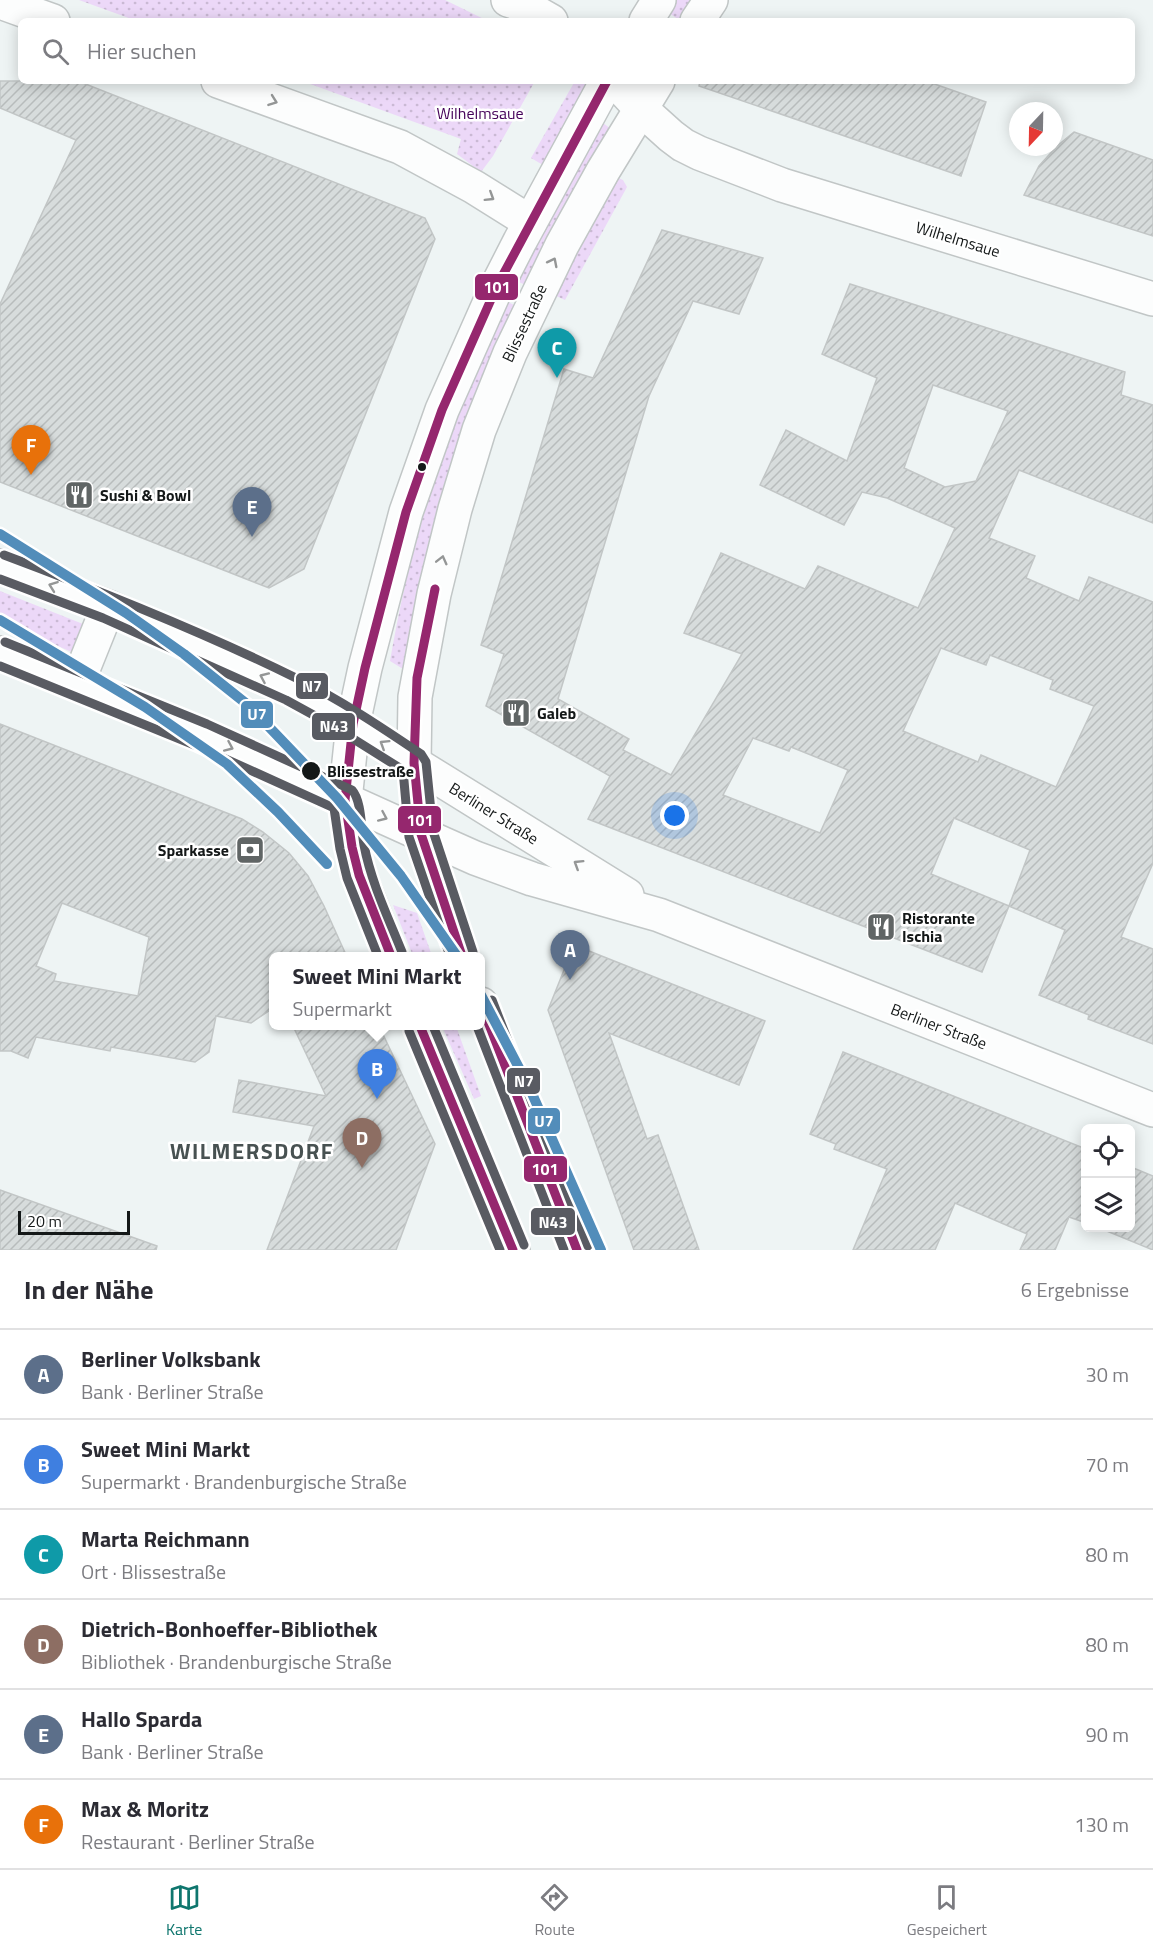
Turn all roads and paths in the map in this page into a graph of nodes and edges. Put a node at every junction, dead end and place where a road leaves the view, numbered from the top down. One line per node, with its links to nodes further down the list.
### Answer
1 (508, 0): 6 (main road)
2 (659, 0): 7 (main road)
3 (711, 0): 8 (main road)
4 (0, 2): 5 (main road)
5 (45, 18)
6 (545, 18)
7 (648, 18)
8 (699, 18)
9 (226, 84): 14 (main road, one-way to 14)
10 (605, 84): 14 (main road)
11 (618, 84): 13 (main road, Wilhelmsaue)
12 (656, 84): 13 (main road, Blissestraße)
13 (641, 109): 15 (main road, Wilhelmsaue); 21 (main road, Blissestraße, one-way to 13)
14 (530, 222): 20 (main road)
15 (1153, 299)
16 (0, 566): 17 (main road, Berliner Straße, one-way to 16)
17 (108, 607): 19 (main road); 20 (main road, Berliner Straße, one-way to 17)
18 (0, 653): 19 (main road, Berliner Straße)
19 (77, 684): 22 (main road, Berliner Straße, one-way to 22)
20 (353, 724): 21 (main road, Berliner Straße, one-way to 20); 22 (main road)
21 (414, 763): 23 (main road, Blissestraße); 24 (main road, Berliner Straße, one-way to 21)
22 (345, 800): 23 (main road, Berliner Straße, one-way to 23); 25 (main road)
23 (421, 834): 24 (main road, Berliner Straße); 26 (main road, Blissestraße)
24 (659, 915): 29 (main road, Berliner Straße)
25 (389, 952)
26 (460, 952)
27 (485, 1017): 31 (main road)
28 (422, 1030): 30 (main road)
29 (1153, 1110)
30 (513, 1250)
31 (577, 1250)

